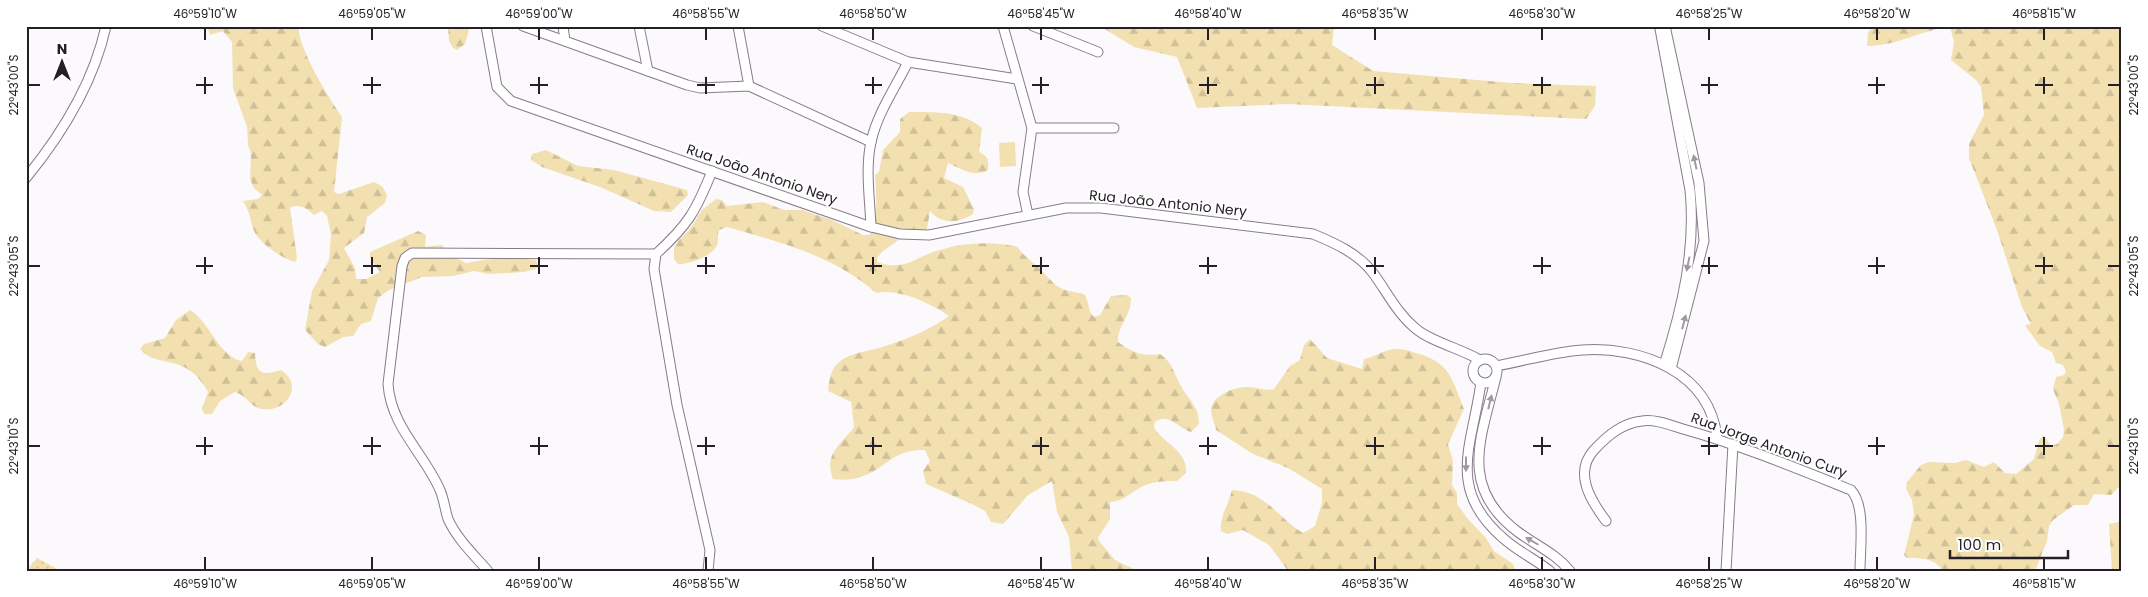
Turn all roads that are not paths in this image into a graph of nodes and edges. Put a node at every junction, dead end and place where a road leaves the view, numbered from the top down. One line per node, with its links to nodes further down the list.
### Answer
1 (106, 26): 22 (street)
2 (486, 26): 21 (street, Rua João Antonio Nery)
3 (523, 26): 12 (street)
4 (563, 26): 12 (street)
5 (639, 26): 15 (street)
6 (738, 26): 17 (street)
7 (822, 26): 14 (street)
8 (1003, 26): 16 (street)
9 (1034, 26): 13 (street)
10 (1659, 26): 23 (street)
11 (1665, 26): 23 (street, one-way to 11)
12 (565, 41): 15 (street)
13 (1098, 52)
14 (908, 62): 16 (street); 20 (street)
15 (648, 71): 17 (street)
16 (1017, 79): 18 (street)
17 (749, 86): 20 (street)
18 (1032, 128): 19 (street); 24 (street)
19 (1114, 128)
20 (871, 142): 25 (street)
21 (712, 171): 25 (street, Rua João Antonio Nery); 28 (street)
22 (26, 178)
23 (1697, 211): 26 (street); 27 (street)
24 (1028, 215): 25 (street, Rua João Antonio Nery); 29 (street, Rua João Antonio Nery)
25 (871, 227)
26 (1692, 246): 27 (street); 31 (street, one-way to 31)
27 (1702, 248): 31 (street, one-way to 27)
28 (656, 254): 37 (street); 38 (street)
29 (1480, 360): 30 (street); 33 (street)
30 (1496, 366): 31 (street); 32 (street)
31 (1668, 367): 34 (street)
32 (1496, 377): 33 (street); 40 (street, one-way to 32)
33 (1481, 382): 39 (street, one-way to 39)
34 (1717, 438): 35 (street, Rua Jorge Antonio Cury); 36 (street, Rua Jorge Antonio Cury)
35 (1733, 444): 41 (street); 42 (street, Rua Jorge Antonio Cury)
36 (1606, 521)
37 (488, 571)
38 (708, 571)
39 (1550, 571)
40 (1570, 571)
41 (1726, 571)
42 (1860, 571)

